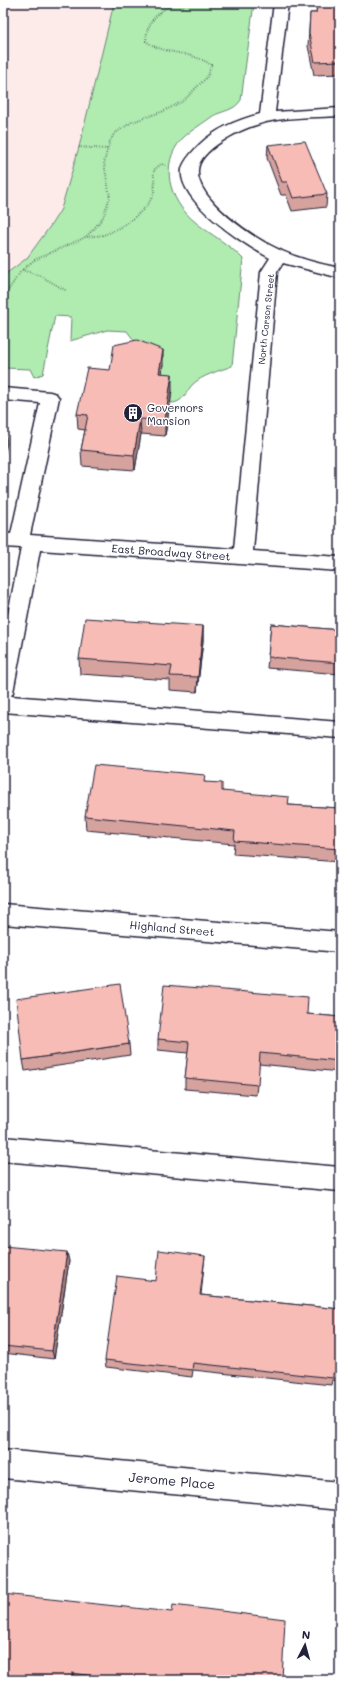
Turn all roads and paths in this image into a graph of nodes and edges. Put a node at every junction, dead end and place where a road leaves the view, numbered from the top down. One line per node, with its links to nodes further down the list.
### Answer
1 (176, 3): 6 (path)
2 (281, 3): 4 (street)
3 (340, 112): 4 (street)
4 (267, 117): 9 (street)
5 (79, 147): 6 (path)
6 (107, 149): 8 (path)
7 (171, 165): 8 (path)
8 (86, 237): 10 (path)
9 (279, 256): 11 (street); 16 (street, North Carson Street)
10 (22, 270): 12 (path); 13 (path)
11 (340, 273)
12 (67, 291)
13 (3, 298)
14 (3, 394): 15 (street)
15 (18, 541): 16 (street, East Broadway Street); 18 (street)
16 (243, 557): 17 (street, East Broadway Street)
17 (340, 564)
18 (3, 692)
19 (3, 704): 20 (street)
20 (340, 730)
21 (3, 914): 22 (street, Highland Street)
22 (340, 942)
23 (3, 1149): 24 (street)
24 (340, 1179)
25 (3, 1464): 26 (street, Jerome Place)
26 (340, 1496)

